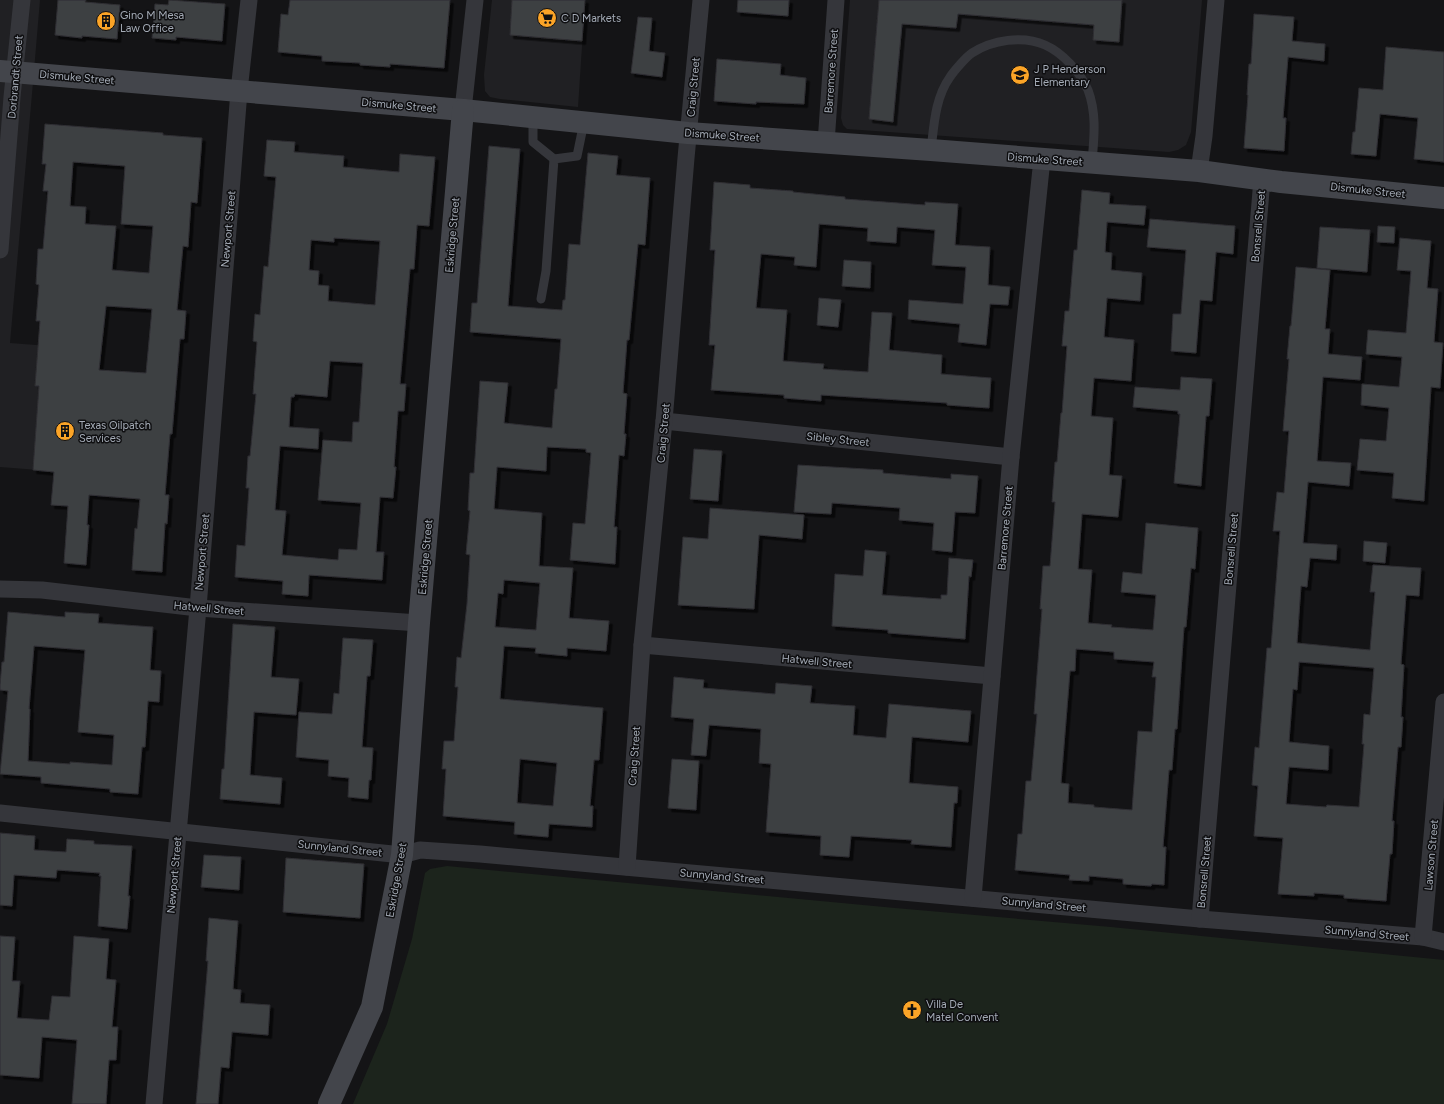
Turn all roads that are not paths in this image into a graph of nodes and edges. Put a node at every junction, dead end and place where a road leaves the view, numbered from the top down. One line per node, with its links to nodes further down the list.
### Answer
1 (22, 0): 7 (street, Dorbrandt Street)
2 (249, 0): 8 (street, Newport Street)
3 (475, 0): 9 (street, Eskridge Street)
4 (701, 0): 12 (street, Craig Street)
5 (836, 0): 13 (street, Barremore Street)
6 (1216, 0): 18 (street)
7 (7, 72): 8 (street, Dismuke Street); 21 (street, Dorbrandt Street)
8 (239, 91): 9 (street, Dismuke Street); 26 (street, Newport Street)
9 (463, 110): 10 (street, Dismuke Street); 27 (street, Eskridge Street)
10 (533, 117): 11 (street, Dismuke Street); 15 (lane)
11 (584, 122): 12 (street, Dismuke Street); 15 (lane)
12 (688, 133): 13 (street, Dismuke Street); 23 (street, Craig Street)
13 (826, 143): 14 (street, Dismuke Street)
14 (931, 150): 16 (street, Dismuke Street); 17 (lane)
15 (554, 159): 22 (lane)
16 (1042, 159): 17 (street, Dismuke Street); 24 (street, Barremore Street)
17 (1092, 162): 18 (street, Dismuke Street)
18 (1199, 172): 19 (street, Dismuke Street)
19 (1262, 179): 20 (street, Dismuke Street); 36 (street, Bonsrell Street)
20 (1444, 198)
21 (0, 250)
22 (541, 299)
23 (664, 421): 24 (street, Sibley Street); 28 (street, Craig Street)
24 (1011, 456): 29 (street, Barremore Street)
25 (0, 589): 26 (street, Hatwell Street)
26 (198, 608): 27 (street, Hatwell Street); 32 (street, Newport Street)
27 (420, 623): 33 (street, Eskridge Street)
28 (642, 645): 29 (street, Hatwell Street); 34 (street, Craig Street)
29 (992, 676): 35 (street, Barremore Street)
30 (1444, 702): 37 (street, Lawson Street)
31 (0, 813): 32 (street, Sunnyland Street)
32 (178, 831): 33 (street, Sunnyland Street); 39 (street, Newport Street)
33 (402, 855): 34 (street, Sunnyland Street); 40 (street, Eskridge Street)
34 (627, 867): 35 (street, Sunnyland Street)
35 (973, 898): 36 (street, Sunnyland Street)
36 (1200, 919): 37 (street, Sunnyland Street)
37 (1423, 937): 38 (street, Sunnyland Street)
38 (1444, 942)
39 (154, 1104)
40 (329, 1104)

